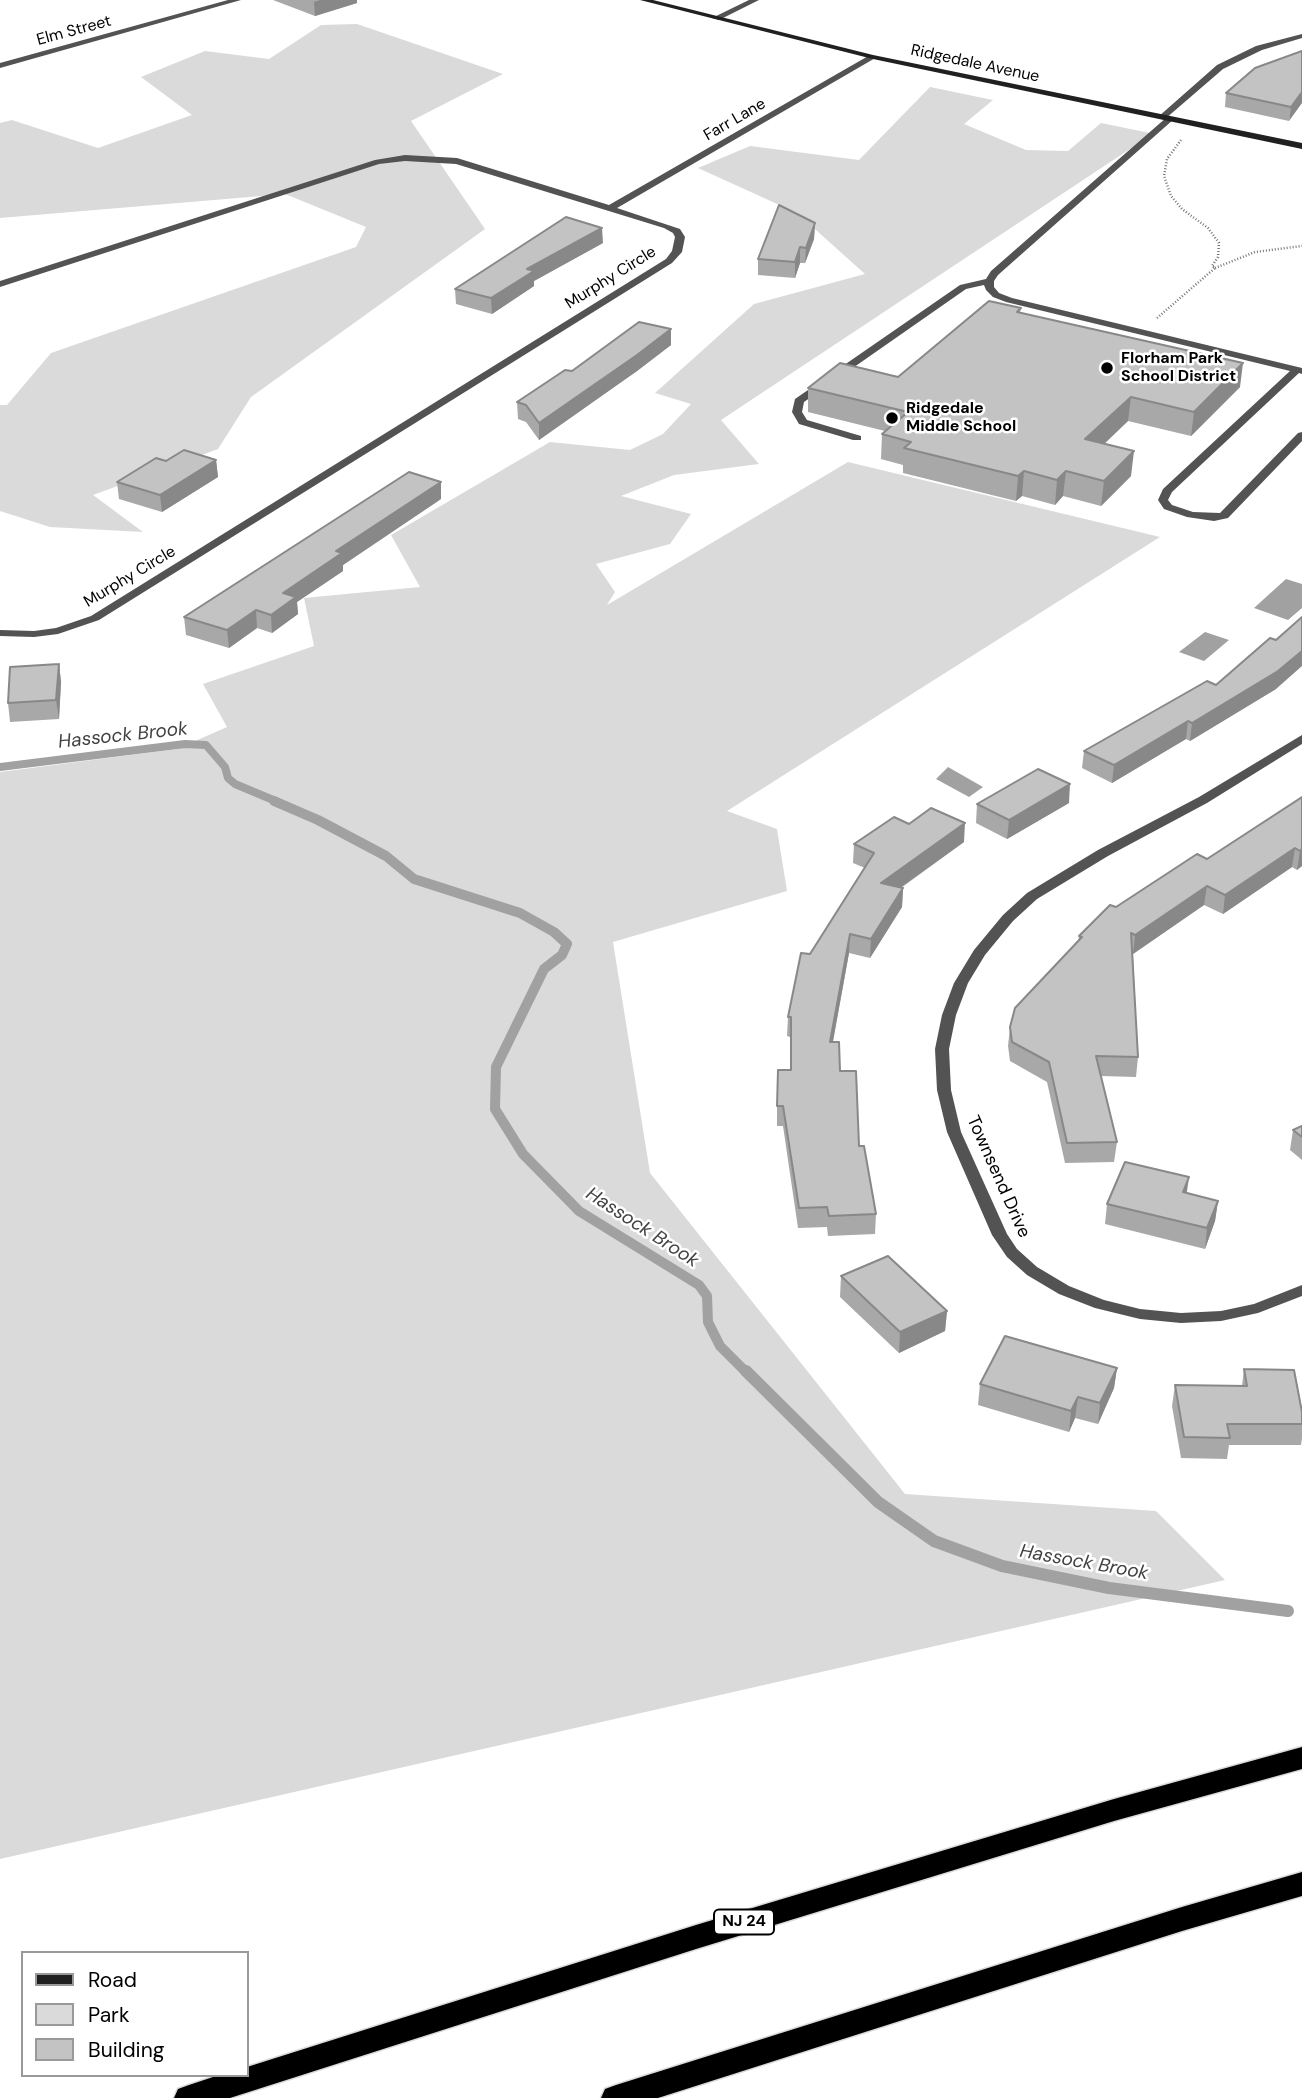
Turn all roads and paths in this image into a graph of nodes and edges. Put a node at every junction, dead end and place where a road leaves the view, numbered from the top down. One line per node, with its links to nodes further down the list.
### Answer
1 (237, 0): 7 (street, Elm Street)
2 (645, 0): 4 (main road, Ridgedale Avenue)
3 (755, 0): 4 (street)
4 (716, 18): 6 (main road, Ridgedale Avenue)
5 (1302, 36): 8 (street)
6 (873, 57): 8 (main road, Ridgedale Avenue); 11 (street, Farr Lane)
7 (0, 66)
8 (1166, 118): 10 (main road, Ridgedale Avenue); 14 (street)
9 (1183, 138): 13 (path)
10 (1302, 146)
11 (610, 208): 15 (street, Murphy Circle); 20 (street, Murphy Circle)
12 (1302, 246): 13 (path)
13 (1215, 268): 16 (path)
14 (989, 281): 17 (street); 19 (street)
15 (0, 284)
16 (1155, 319)
17 (1299, 370): 18 (street)
18 (1302, 435)
19 (857, 438)
20 (0, 633)
21 (1302, 739): 22 (street, Townsend Drive)
22 (1302, 1290)
23 (1302, 1758): 25 (highway, NJ 24)
24 (1302, 1884): 26 (highway)
25 (189, 2098)
26 (616, 2098)

